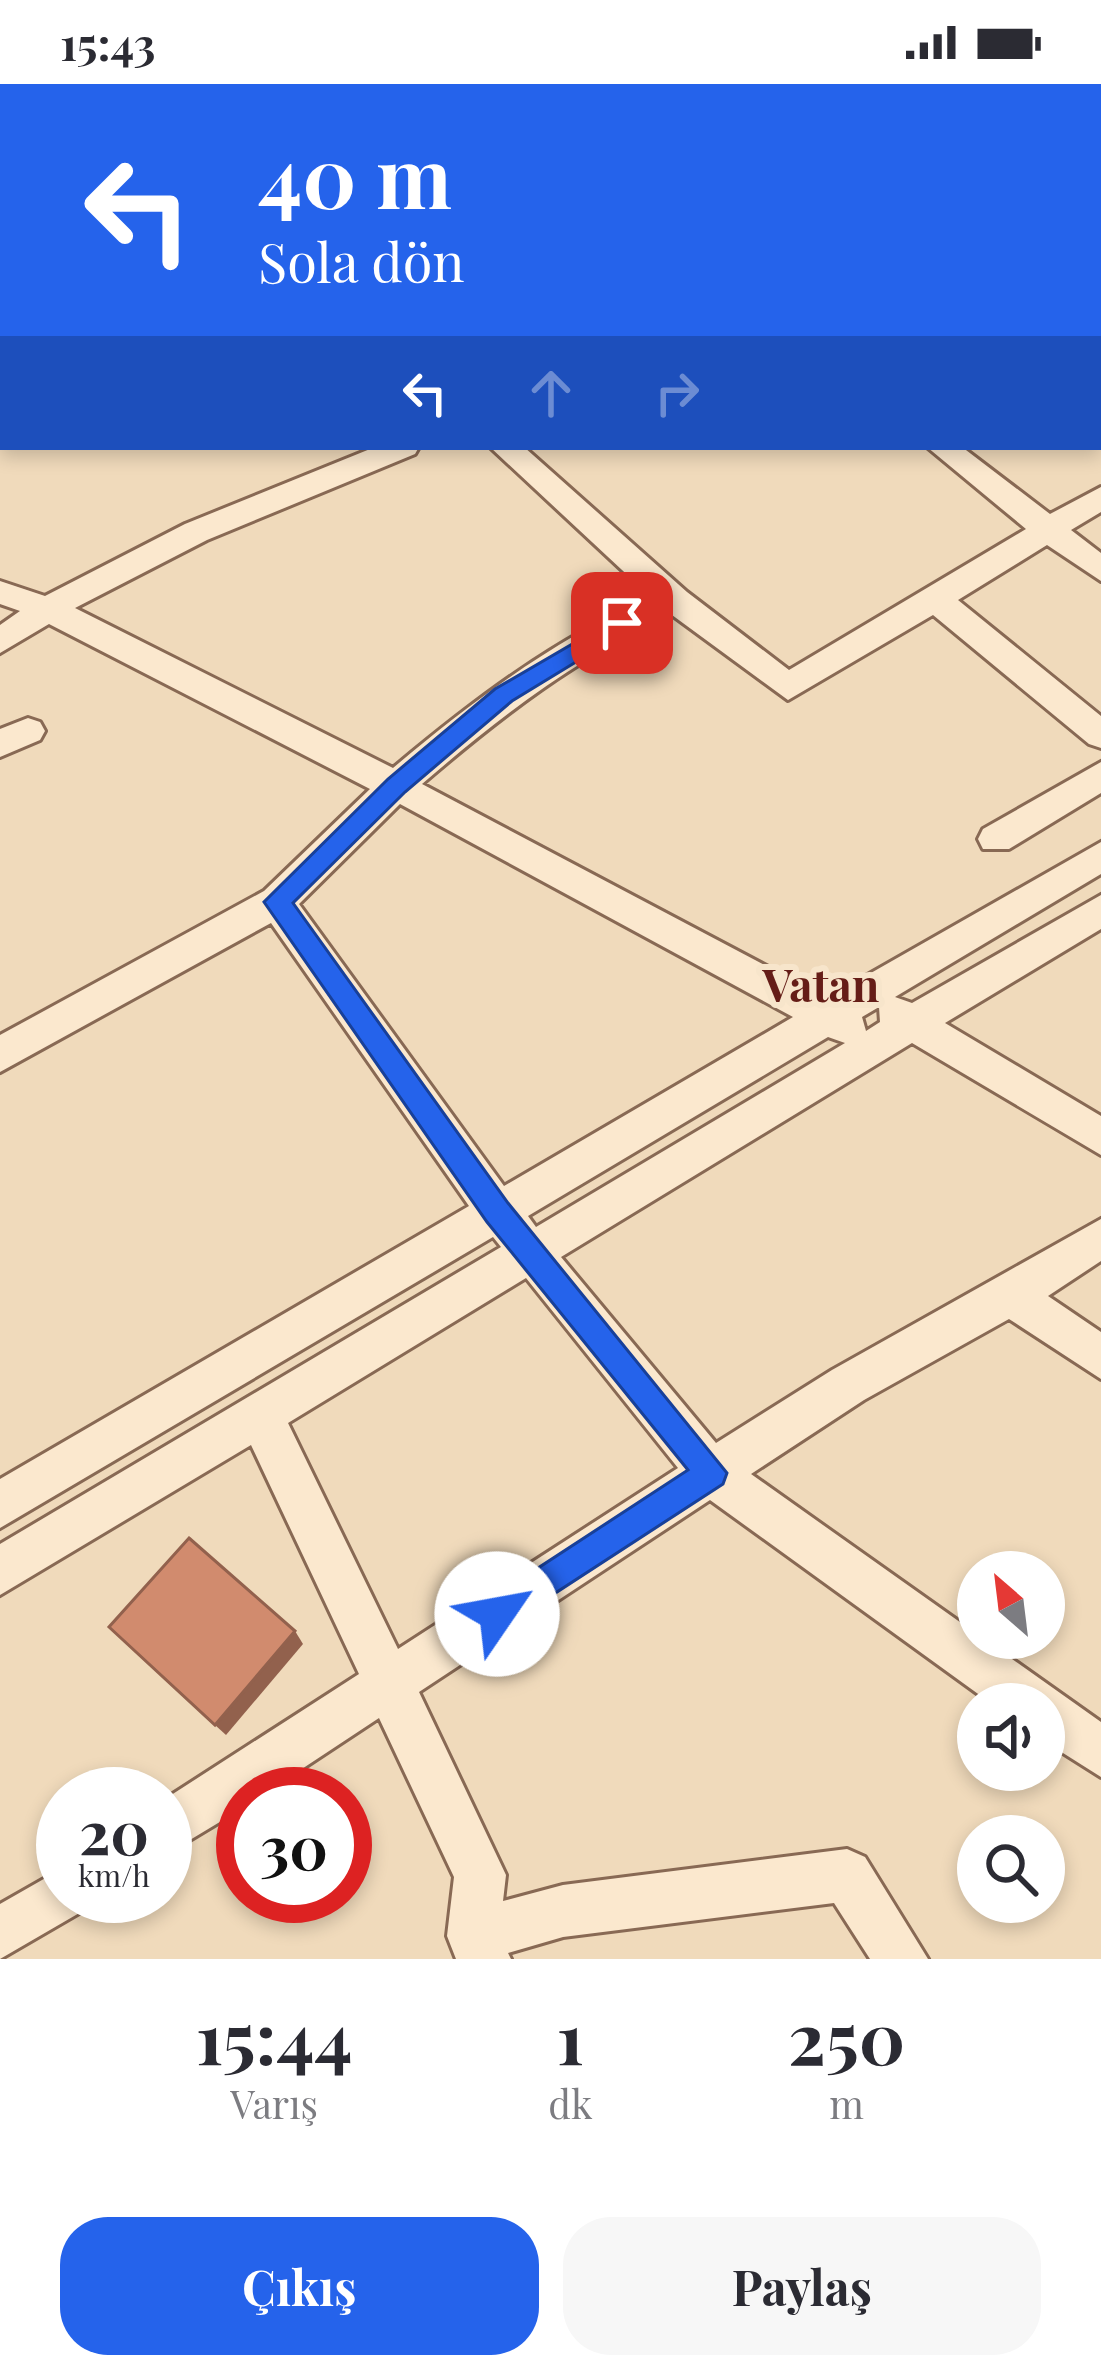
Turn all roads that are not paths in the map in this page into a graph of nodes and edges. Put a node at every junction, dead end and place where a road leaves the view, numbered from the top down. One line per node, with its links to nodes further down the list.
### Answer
1 (397, 450): 10 (street)
2 (508, 450): 9 (street)
3 (946, 450): 5 (street)
4 (1101, 498): 5 (street)
5 (1046, 530): 6 (street); 8 (street)
6 (1101, 570)
7 (0, 592): 10 (street)
8 (934, 598): 9 (street); 12 (street)
9 (675, 600): 14 (street)
10 (46, 608): 11 (street); 14 (street)
11 (0, 641)
12 (1101, 735)
13 (1101, 776): 15 (street)
14 (396, 786): 17 (street); 20 (street)
15 (996, 839)
16 (1101, 856): 19 (street)
17 (277, 902): 22 (street); 24 (street)
18 (1101, 910): 21 (street)
19 (871, 993): 20 (street); 21 (street)
20 (832, 1016): 21 (street); 24 (street)
21 (892, 1036): 23 (street); 26 (street)
22 (0, 1055)
23 (1101, 1137)
24 (498, 1212): 26 (street); 31 (street)
25 (1101, 1238): 27 (street)
26 (531, 1255): 29 (street); 30 (street)
27 (1011, 1295): 28 (street); 30 (street)
28 (1101, 1358)
29 (261, 1416): 32 (street); 34 (street)
30 (711, 1473): 33 (street); 34 (street)
31 (0, 1504)
32 (0, 1571)
33 (1005, 1683)
34 (391, 1685): 37 (street); 40 (street)
35 (1065, 1726): 36 (street)
36 (1101, 1752)
37 (192, 1811)
38 (36, 1911): 39 (street)
39 (0, 1934)
40 (478, 1947): 41 (street)
41 (901, 1959)

